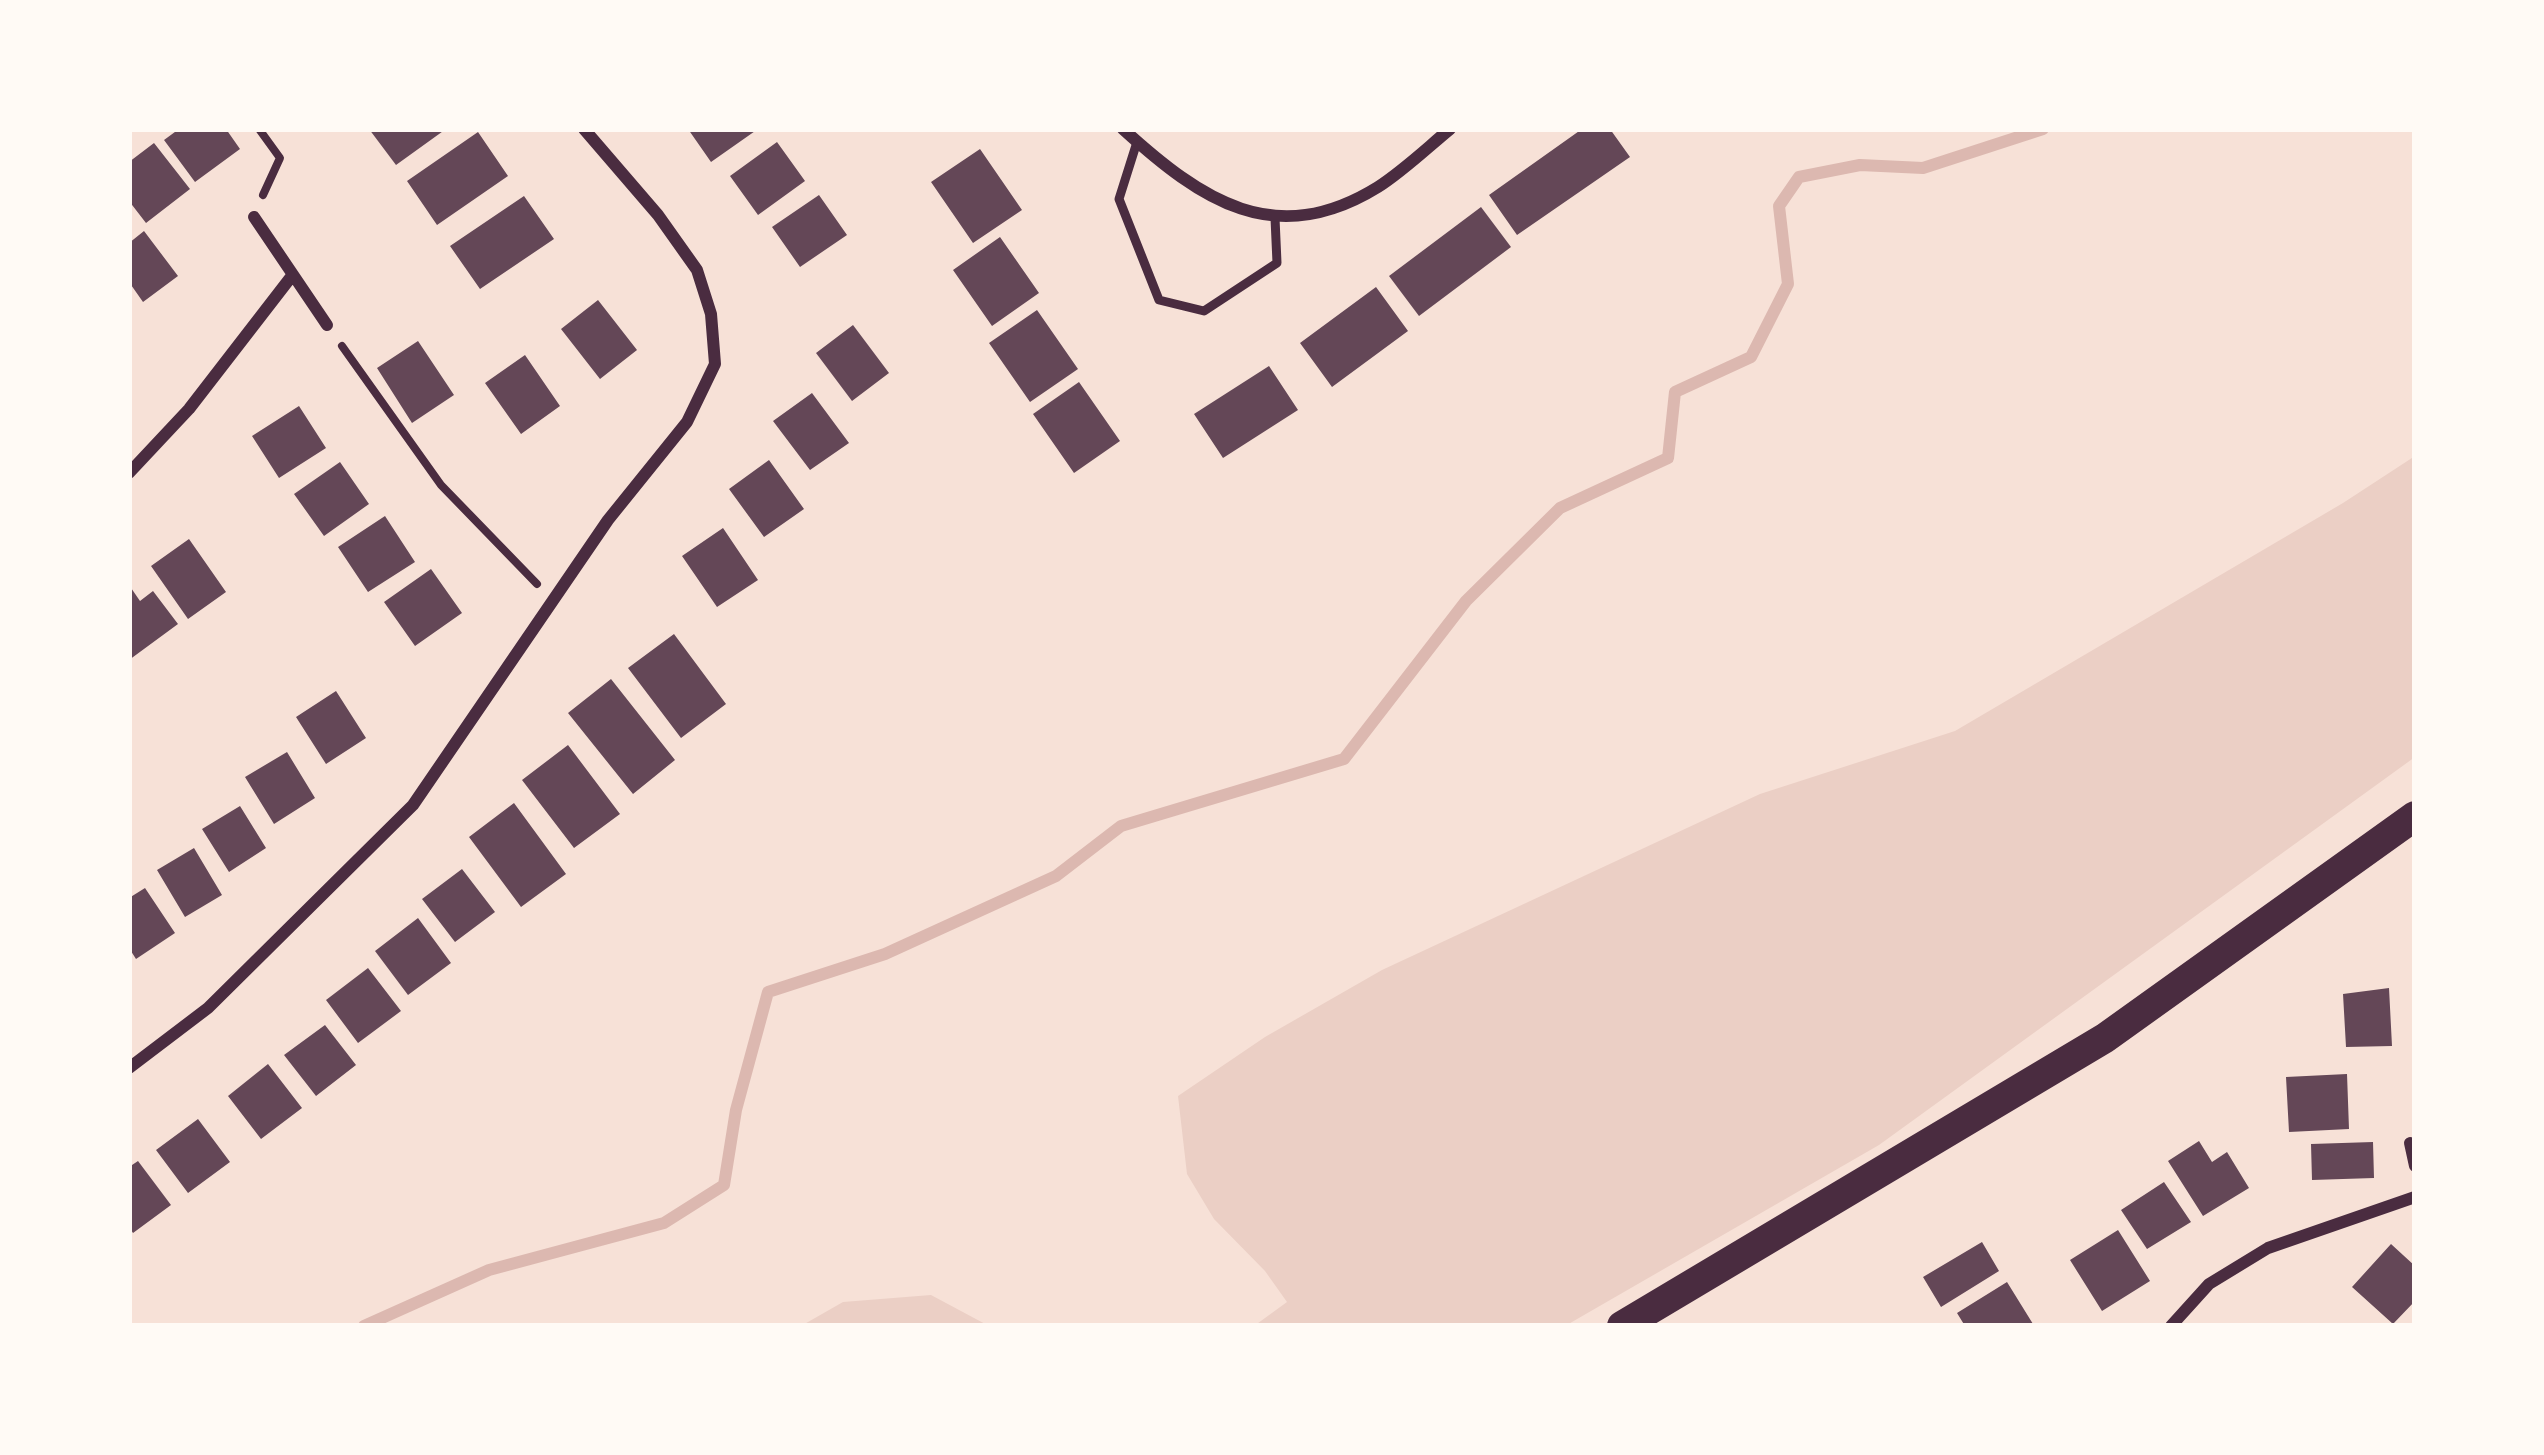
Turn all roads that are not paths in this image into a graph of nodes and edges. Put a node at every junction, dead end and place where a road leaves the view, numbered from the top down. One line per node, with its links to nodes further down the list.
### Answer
1 (584, 129): 11 (street)
2 (1123, 129): 4 (street)
3 (1450, 129): 6 (street)
4 (1137, 142): 6 (street); 6 (lane)
5 (254, 217): 7 (street)
6 (1275, 218)
7 (291, 277): 8 (street); 9 (street)
8 (327, 325)
9 (129, 473)
10 (2415, 816): 15 (main road)
11 (129, 1068)
12 (2410, 1143): 13 (street)
13 (2415, 1166)
14 (2415, 1197): 16 (street)
15 (1622, 1326)
16 (2171, 1326)

